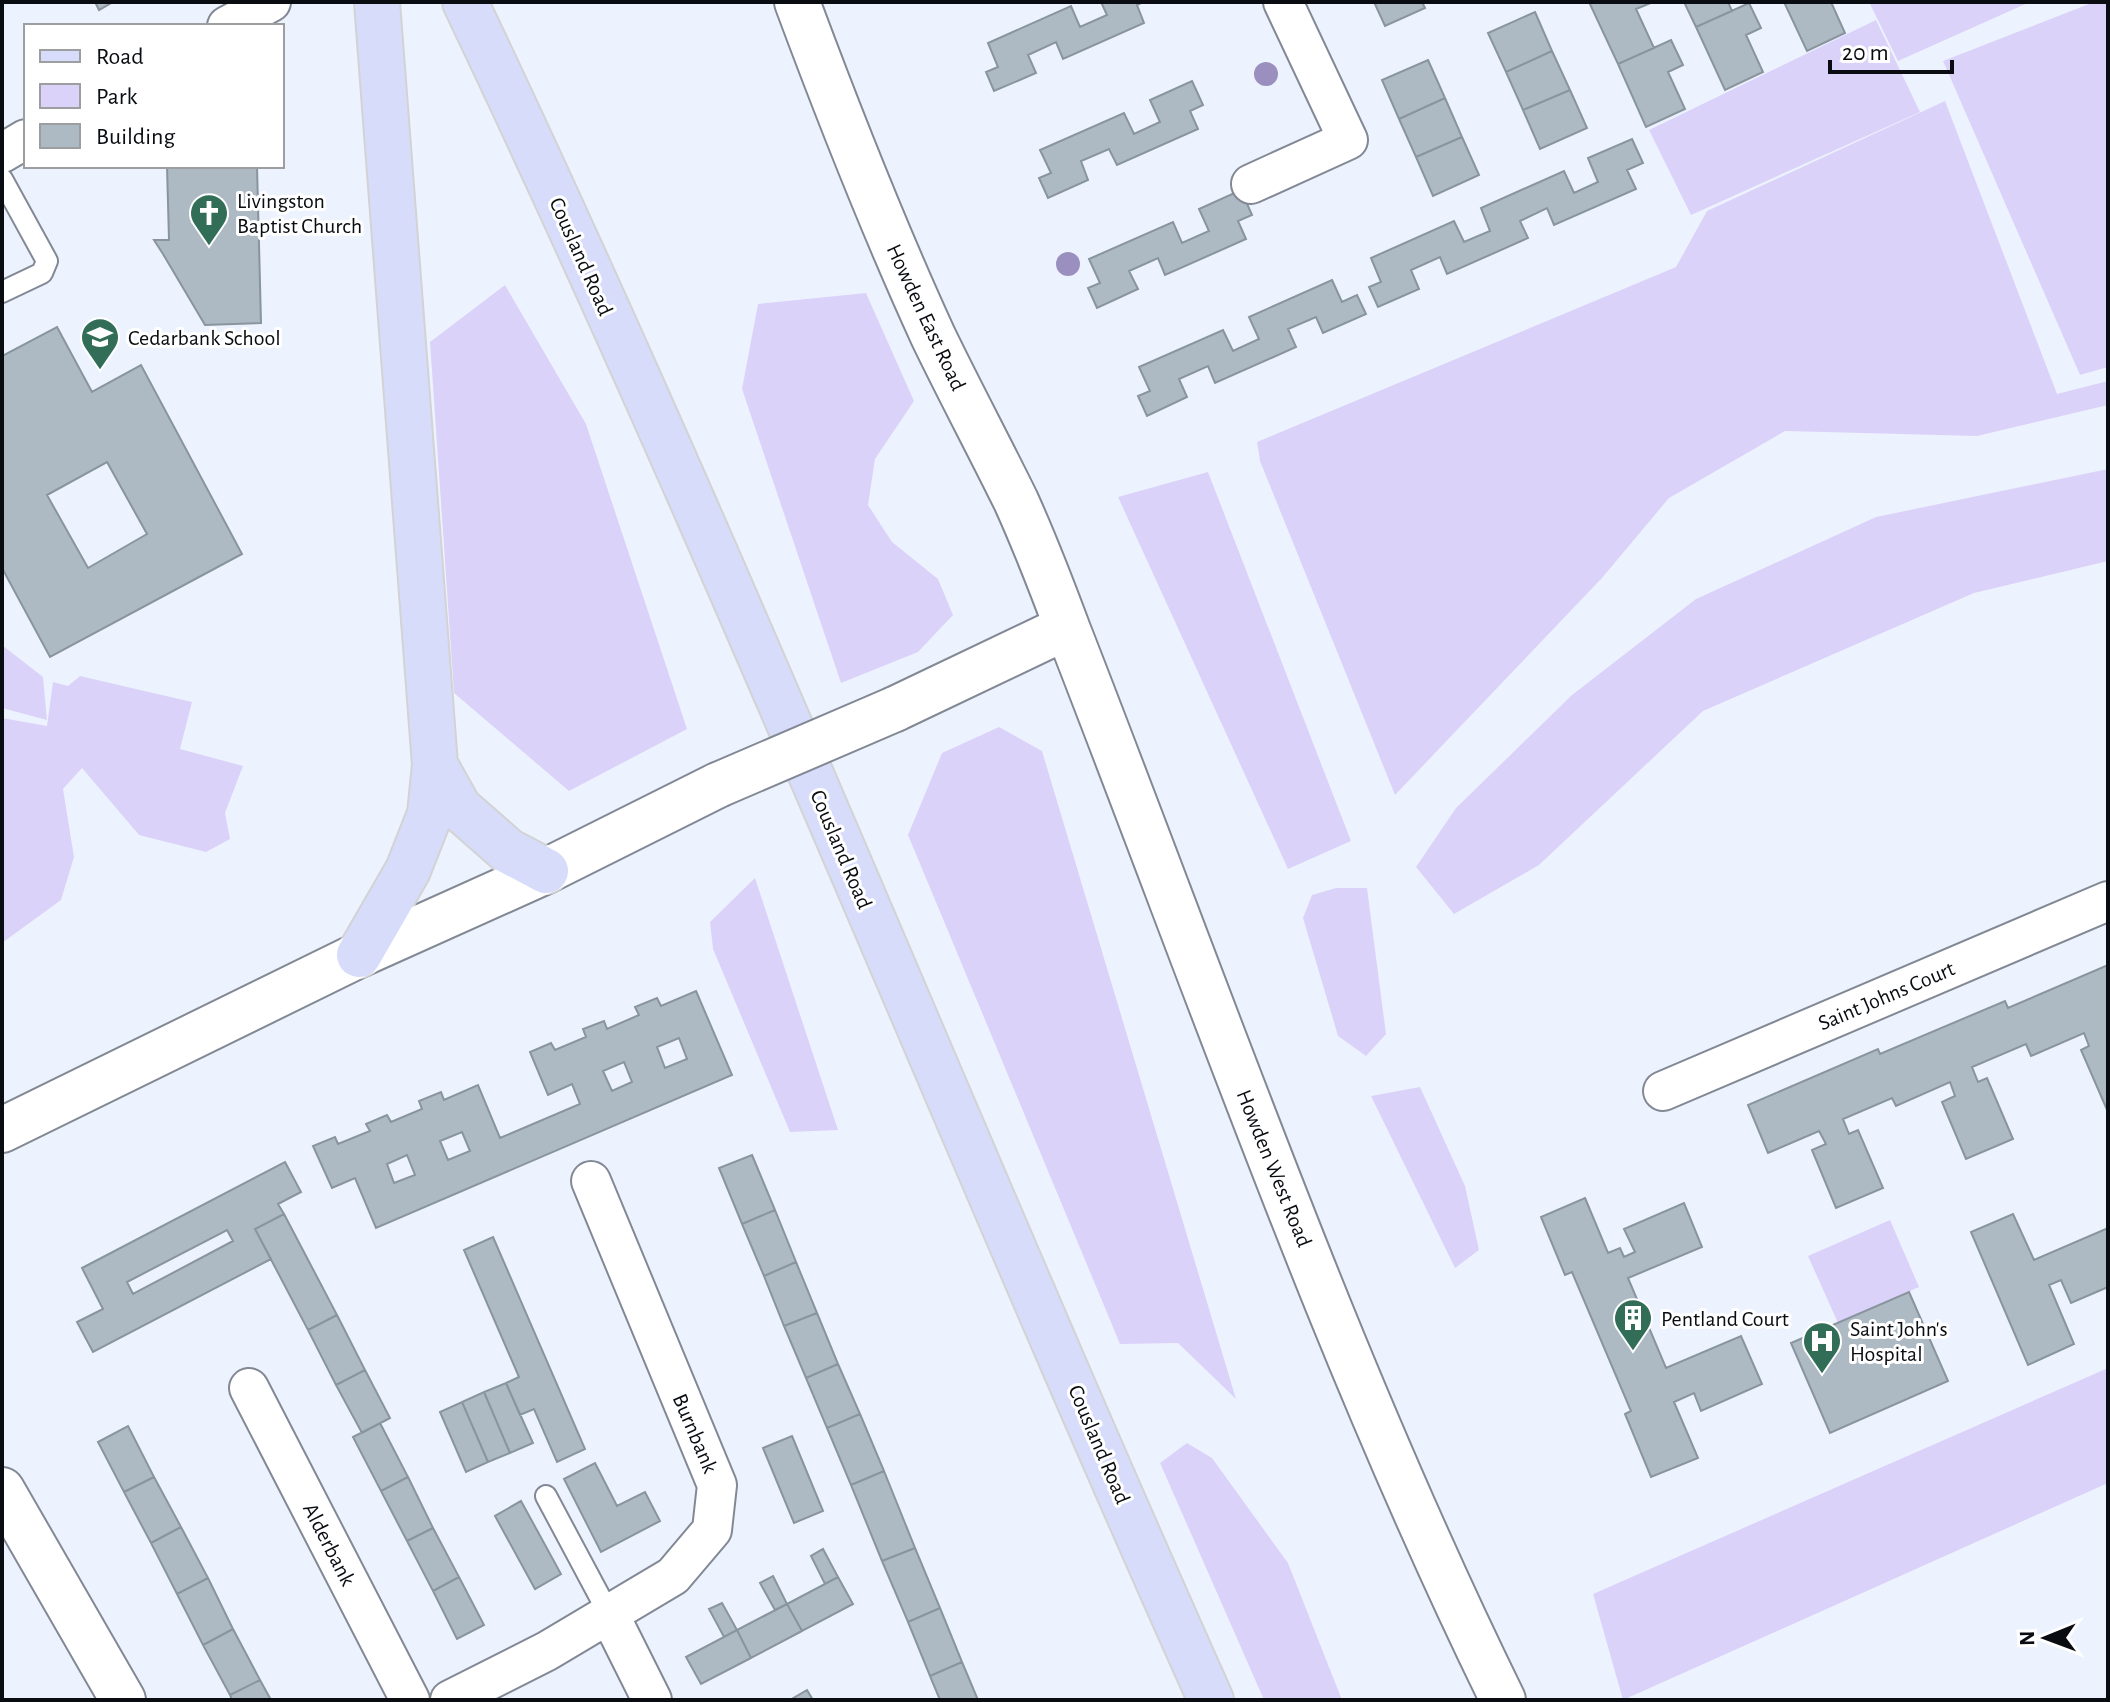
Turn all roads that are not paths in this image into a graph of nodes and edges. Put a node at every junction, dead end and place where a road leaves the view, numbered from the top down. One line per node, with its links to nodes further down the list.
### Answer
1 (271, 2): 6 (street)
2 (377, 2): 13 (main road)
3 (465, 2): 28 (main road, Cousland Road)
4 (797, 2): 12 (street, Howden East Road)
5 (1283, 2): 10 (street)
6 (231, 24)
7 (24, 140): 8 (street)
8 (2, 153)
9 (2, 179): 11 (lane)
10 (1251, 184)
11 (2, 292)
12 (1067, 627): 14 (street, bridge); 29 (street, Howden West Road)
13 (435, 765): 14 (main road); 16 (main road)
14 (546, 871): 16 (street)
15 (2108, 901): 17 (street, Saint Johns Court)
16 (359, 955): 18 (street)
17 (1663, 1091)
18 (8, 1131)
19 (591, 1181): 23 (street, Burnbank)
20 (249, 1388): 25 (street, Alderbank)
21 (2, 1490): 24 (street)
22 (546, 1496): 23 (lane)
23 (609, 1614): 26 (street, Burnbank); 27 (street)
24 (123, 1700)
25 (410, 1700)
26 (450, 1700)
27 (652, 1700)
28 (1211, 1700)
29 (1503, 1700)

